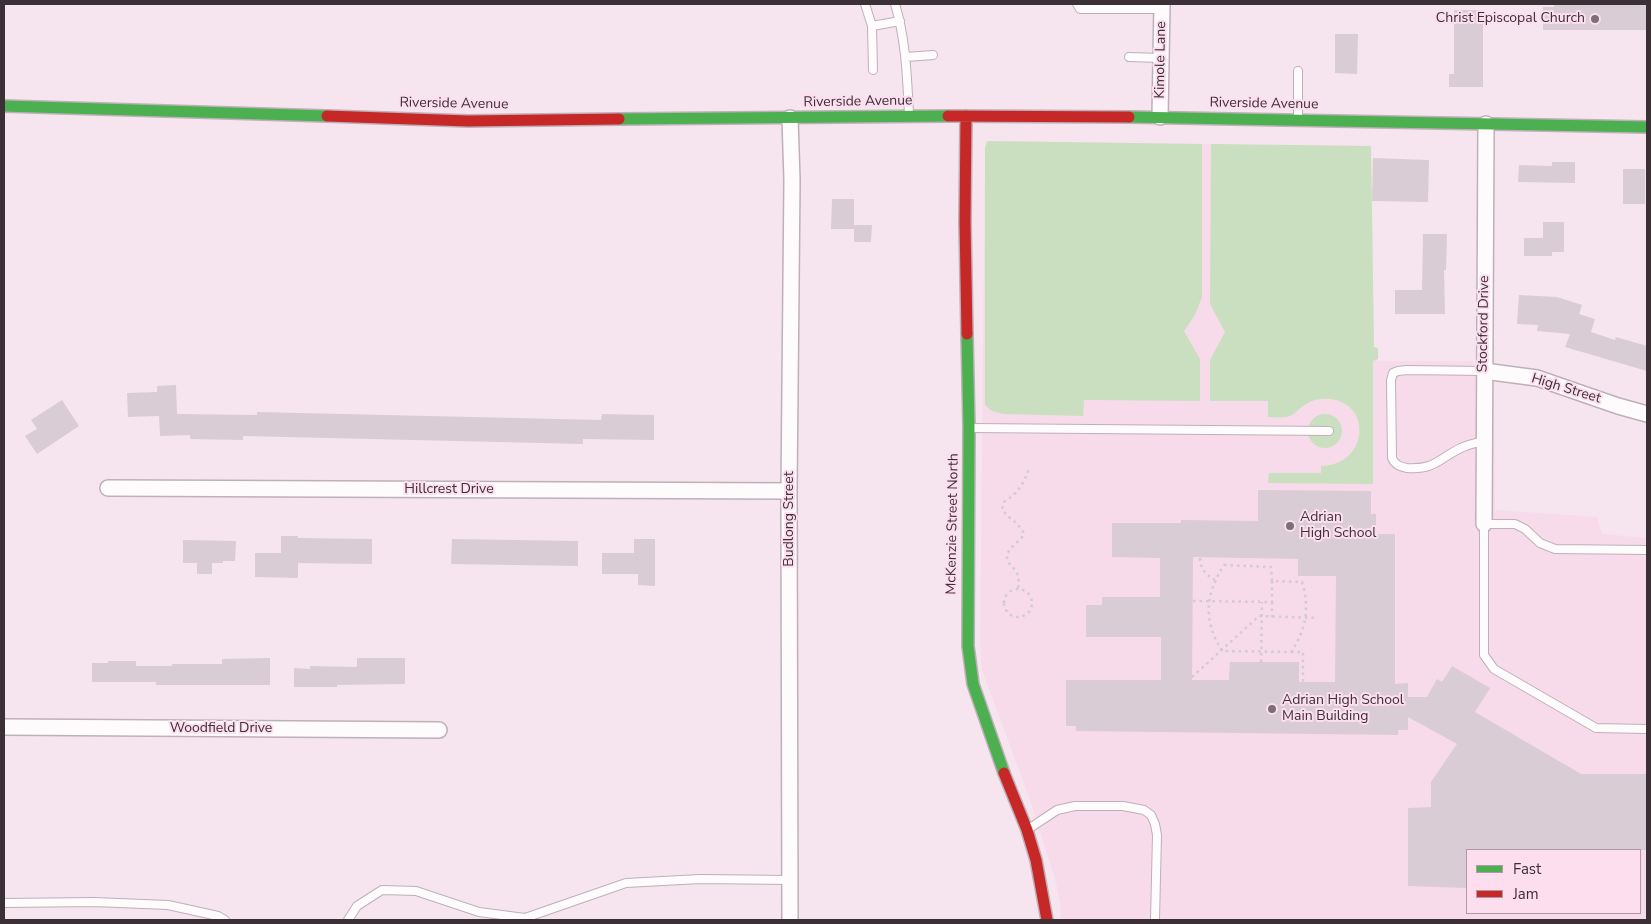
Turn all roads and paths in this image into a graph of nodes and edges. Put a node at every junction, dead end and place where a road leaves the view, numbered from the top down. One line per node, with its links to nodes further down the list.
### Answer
1 (865, 4): 6 (lane)
2 (895, 4): 5 (lane)
3 (1078, 4): 4 (lane)
4 (1162, 6): 10 (street, Kimole Lane)
5 (900, 21): 6 (lane); 8 (lane)
6 (872, 26): 11 (lane)
7 (933, 55): 8 (lane)
8 (906, 57): 14 (lane)
9 (1129, 57): 10 (lane)
10 (1161, 58): 16 (street, Kimole Lane)
11 (872, 70)
12 (1298, 71): 18 (lane)
13 (4, 106): 17 (street, Riverside Avenue)
14 (909, 116): 15 (street, Riverside Avenue); 17 (street, Riverside Avenue)
15 (966, 116): 16 (street, Riverside Avenue); 23 (street, McKenzie Street North)
16 (1160, 117): 18 (street, Riverside Avenue)
17 (790, 118): 28 (street, Budlong Street)
18 (1298, 120): 19 (street, Riverside Avenue)
19 (1486, 124): 20 (street, Riverside Avenue); 21 (street, Stockford Drive)
20 (1647, 127)
21 (1484, 371): 22 (street, High Street); 25 (street, Stockford Drive); 25 (lane)
22 (1647, 414)
23 (969, 428): 24 (lane); 52 (street, McKenzie Street North)
24 (1329, 431)
25 (1484, 441): 29 (street, Stockford Drive)
26 (1029, 468): 34 (path)
27 (108, 488): 28 (street, Hillcrest Drive)
28 (789, 491): 53 (street, Budlong Street)
29 (1484, 524): 30 (lane); 50 (lane)
30 (1647, 550)
31 (1200, 558): 32 (path)
32 (1215, 580): 33 (path); 36 (path)
33 (1272, 581): 38 (path); 41 (path)
34 (1018, 588): 34 (path)
35 (1193, 601): 36 (path)
36 (1209, 602): 37 (path); 43 (path)
37 (1262, 602): 38 (path); 39 (path)
38 (1272, 602): 40 (path)
39 (1262, 616): 40 (path); 43 (path); 44 (path)
40 (1272, 616): 41 (path)
41 (1306, 618): 42 (path); 45 (path)
42 (1318, 618)
43 (1222, 651): 44 (path); 47 (path)
44 (1261, 652): 45 (path); 46 (path)
45 (1291, 652): 48 (path)
46 (1261, 662)
47 (1192, 677)
48 (1303, 682)
49 (4, 727): 51 (street, Woodfield Drive)
50 (1647, 729)
51 (439, 730)
52 (1027, 830): 58 (street, McKenzie Street North); 59 (lane)
53 (791, 880): 56 (lane); 57 (street, Budlong Street)
54 (4, 903): 55 (lane)
55 (225, 920)
56 (348, 920)
57 (790, 920)
58 (1047, 920)
59 (1155, 920)

